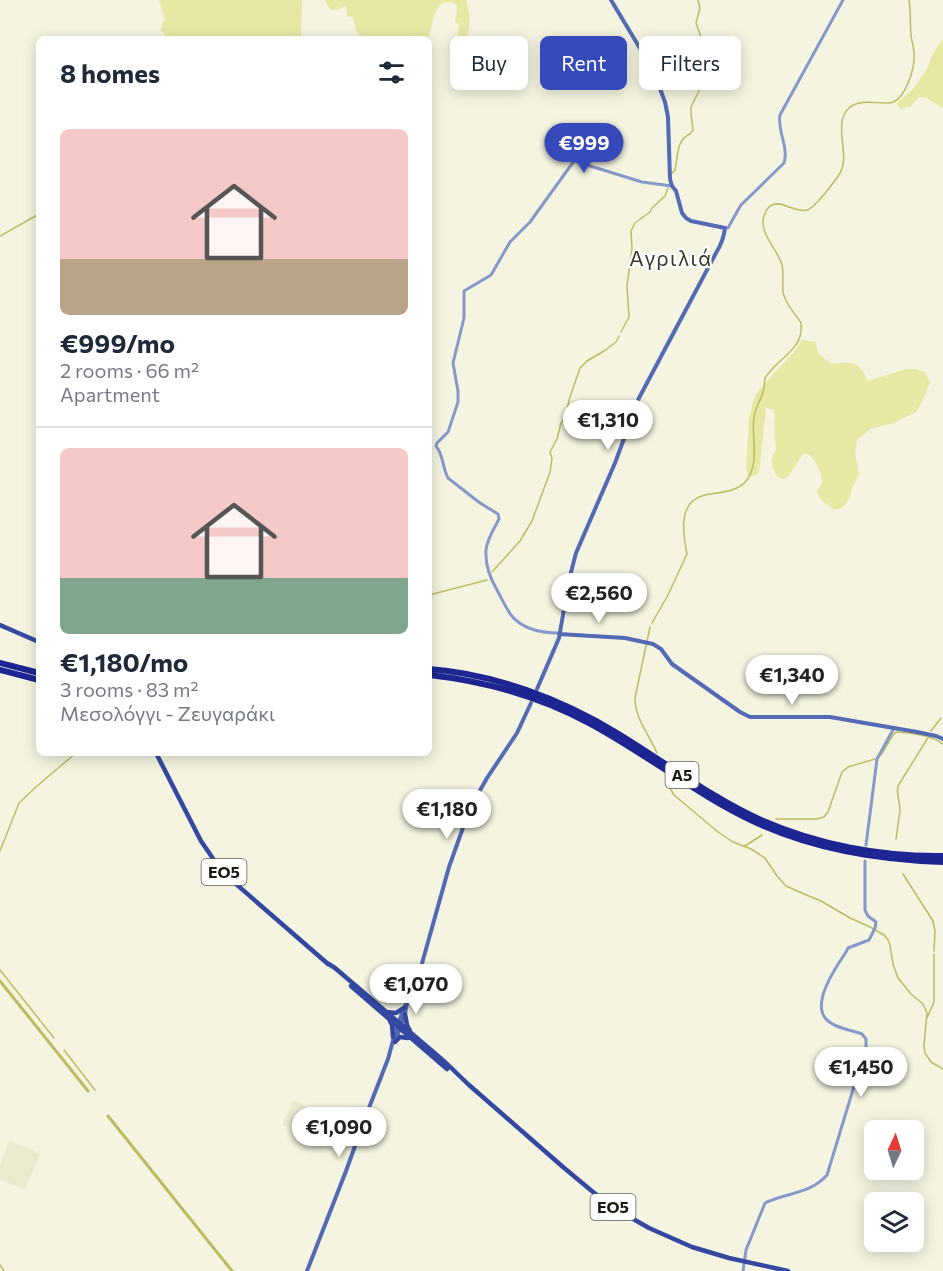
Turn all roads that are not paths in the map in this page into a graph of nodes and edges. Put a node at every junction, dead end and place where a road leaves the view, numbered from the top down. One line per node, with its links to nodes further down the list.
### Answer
1 (611, 0): 3 (main road)
2 (843, 0): 4 (street)
3 (672, 186): 4 (main road); 6 (street)
4 (725, 228): 6 (main road)
5 (0, 624): 7 (main road)
6 (560, 633): 14 (main road); 16 (main road)
7 (36, 641)
8 (0, 663): 11 (highway)
9 (432, 669): 20 (highway, Α5)
10 (0, 670): 13 (highway)
11 (36, 672)
12 (432, 675): 22 (highway, Α5)
13 (36, 679)
14 (537, 689)
15 (531, 703): 23 (main road)
16 (894, 728): 17 (main road); 19 (street)
17 (943, 739)
18 (158, 756): 24 (main road, ΕΟ5)
19 (866, 846)
20 (943, 856)
21 (865, 861): 28 (street)
22 (943, 862)
23 (404, 1011): 24 (main road); 25 (main road); 26 (main road)
24 (386, 1014): 25 (main road, ΕΟ5); 27 (main road)
25 (399, 1026): 26 (main road, ΕΟ5); 27 (main road)
26 (413, 1038): 27 (main road); 28 (main road, ΕΟ5)
27 (394, 1039): 29 (main road)
28 (744, 1261): 30 (street); 31 (main road, ΕΟ5)
29 (307, 1271)
30 (743, 1271)
31 (788, 1271)

